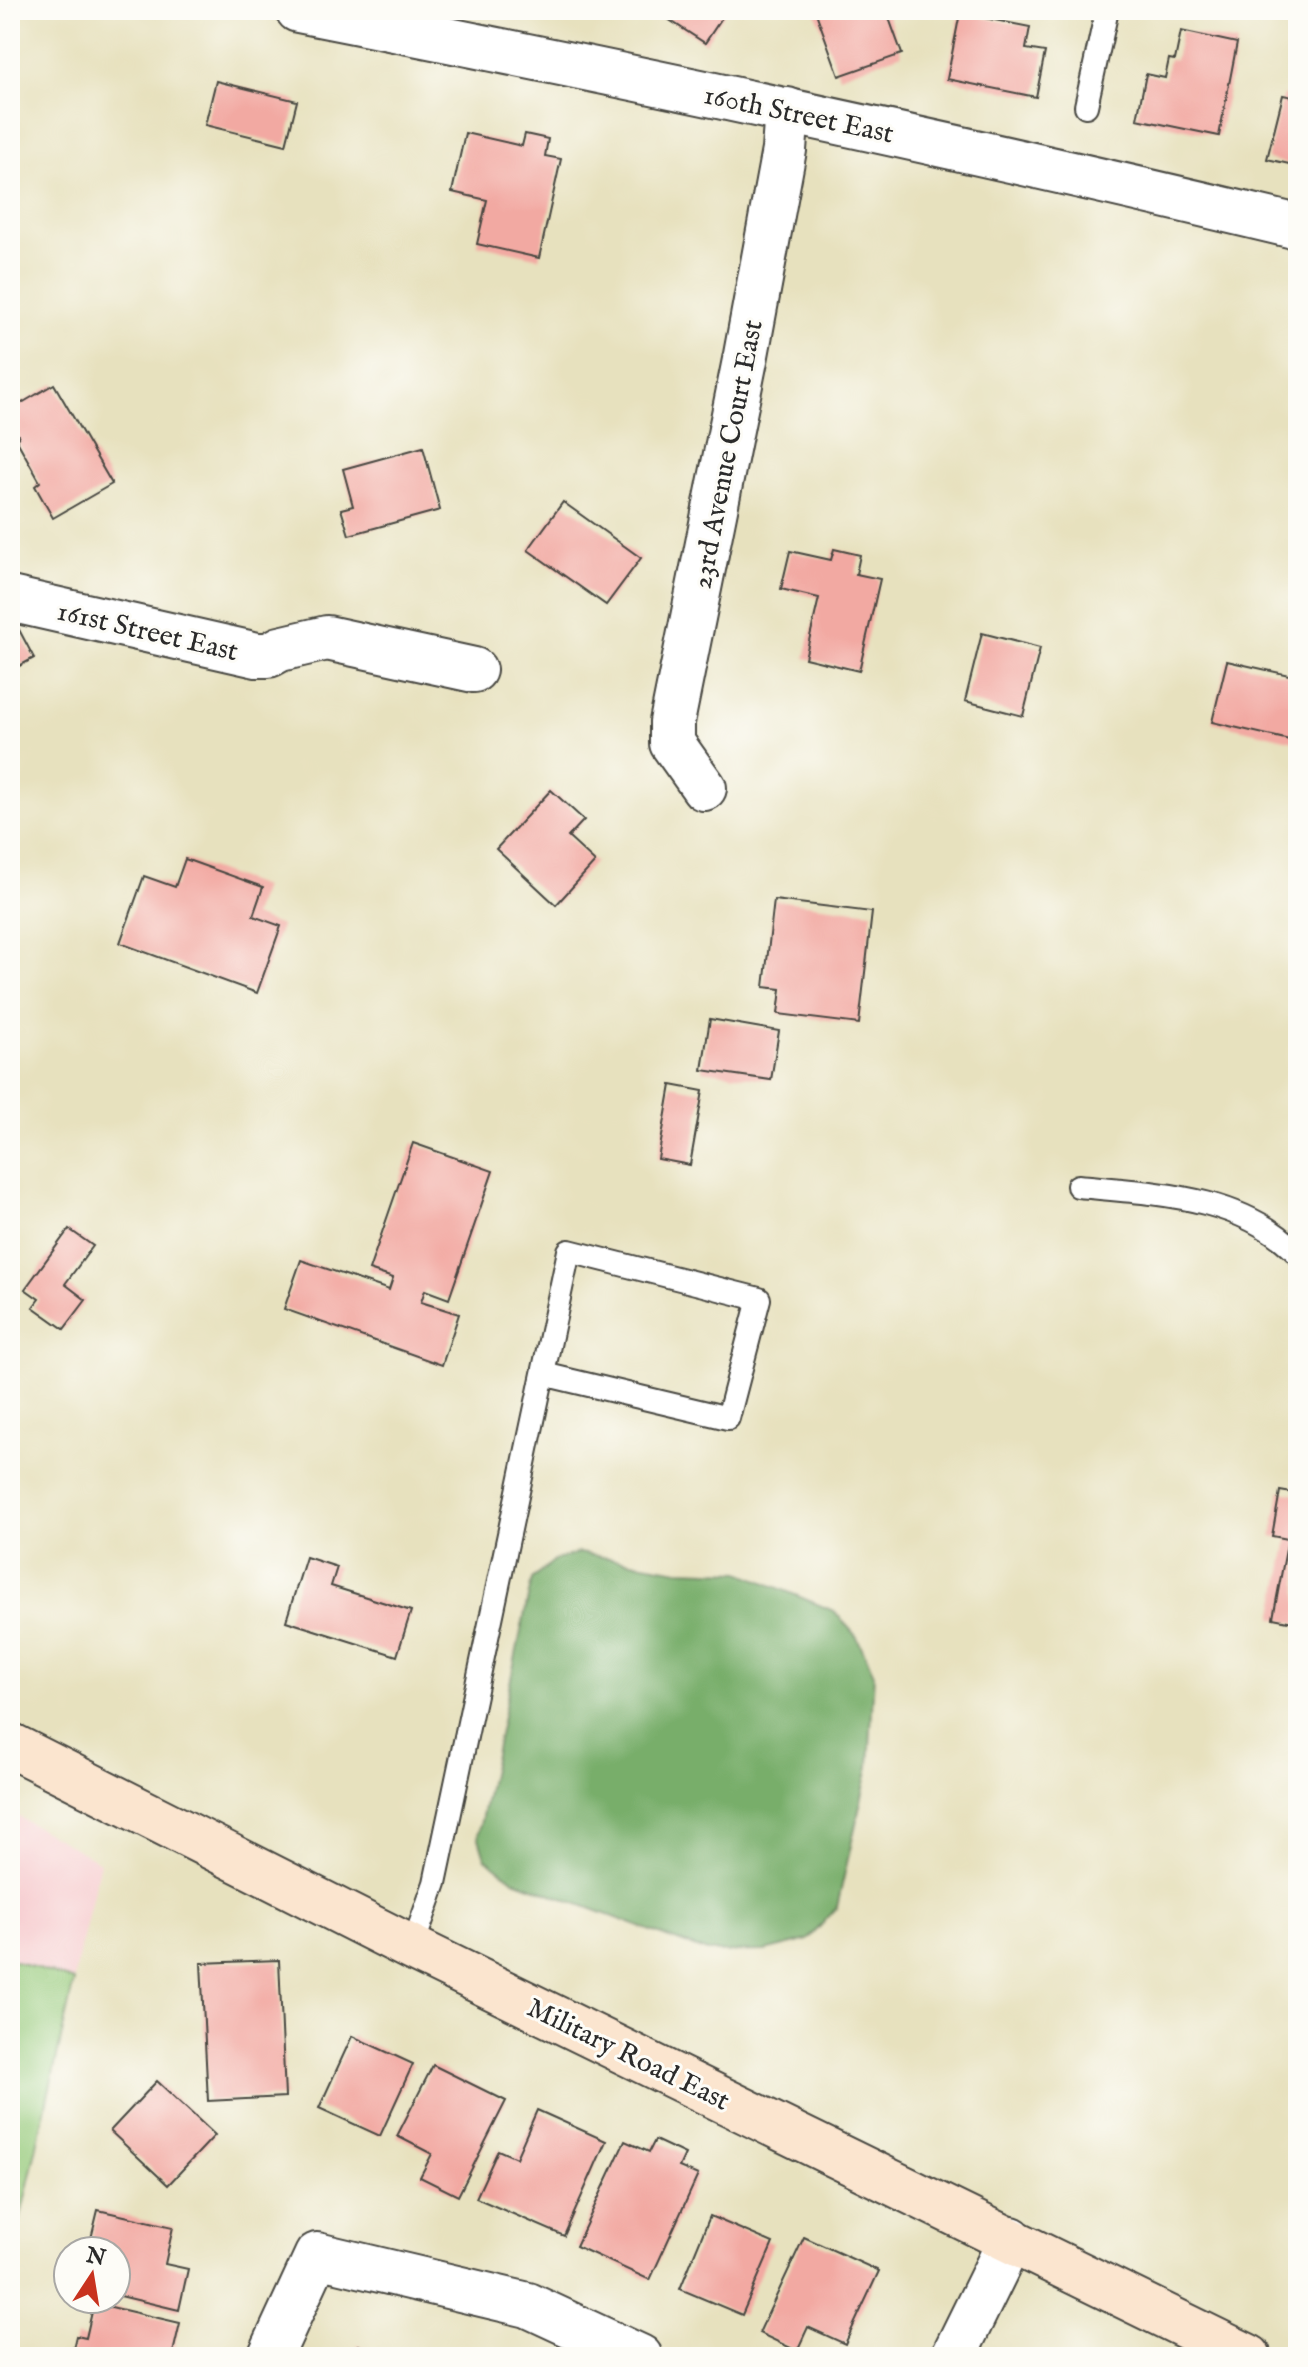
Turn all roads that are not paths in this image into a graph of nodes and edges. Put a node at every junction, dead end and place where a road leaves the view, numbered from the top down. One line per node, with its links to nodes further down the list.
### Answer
1 (298, 10): 4 (street, 160th Street East)
2 (1107, 10): 3 (lane)
3 (1086, 106)
4 (787, 110): 5 (street, 160th Street East); 8 (street, 23rd Avenue Court East)
5 (1298, 227)
6 (10, 599): 7 (street, 161st Street East)
7 (474, 670)
8 (704, 788)
9 (1078, 1186): 10 (lane)
10 (1298, 1254)
11 (543, 1374): 11 (lane); 13 (lane)
12 (10, 1745): 13 (street, Military Road East)
13 (412, 1948): 14 (street, Military Road East)
14 (1011, 2239): 17 (street); 18 (street, Military Road East)
15 (270, 2357): 16 (street)
16 (640, 2357)
17 (953, 2357)
18 (1249, 2357)

